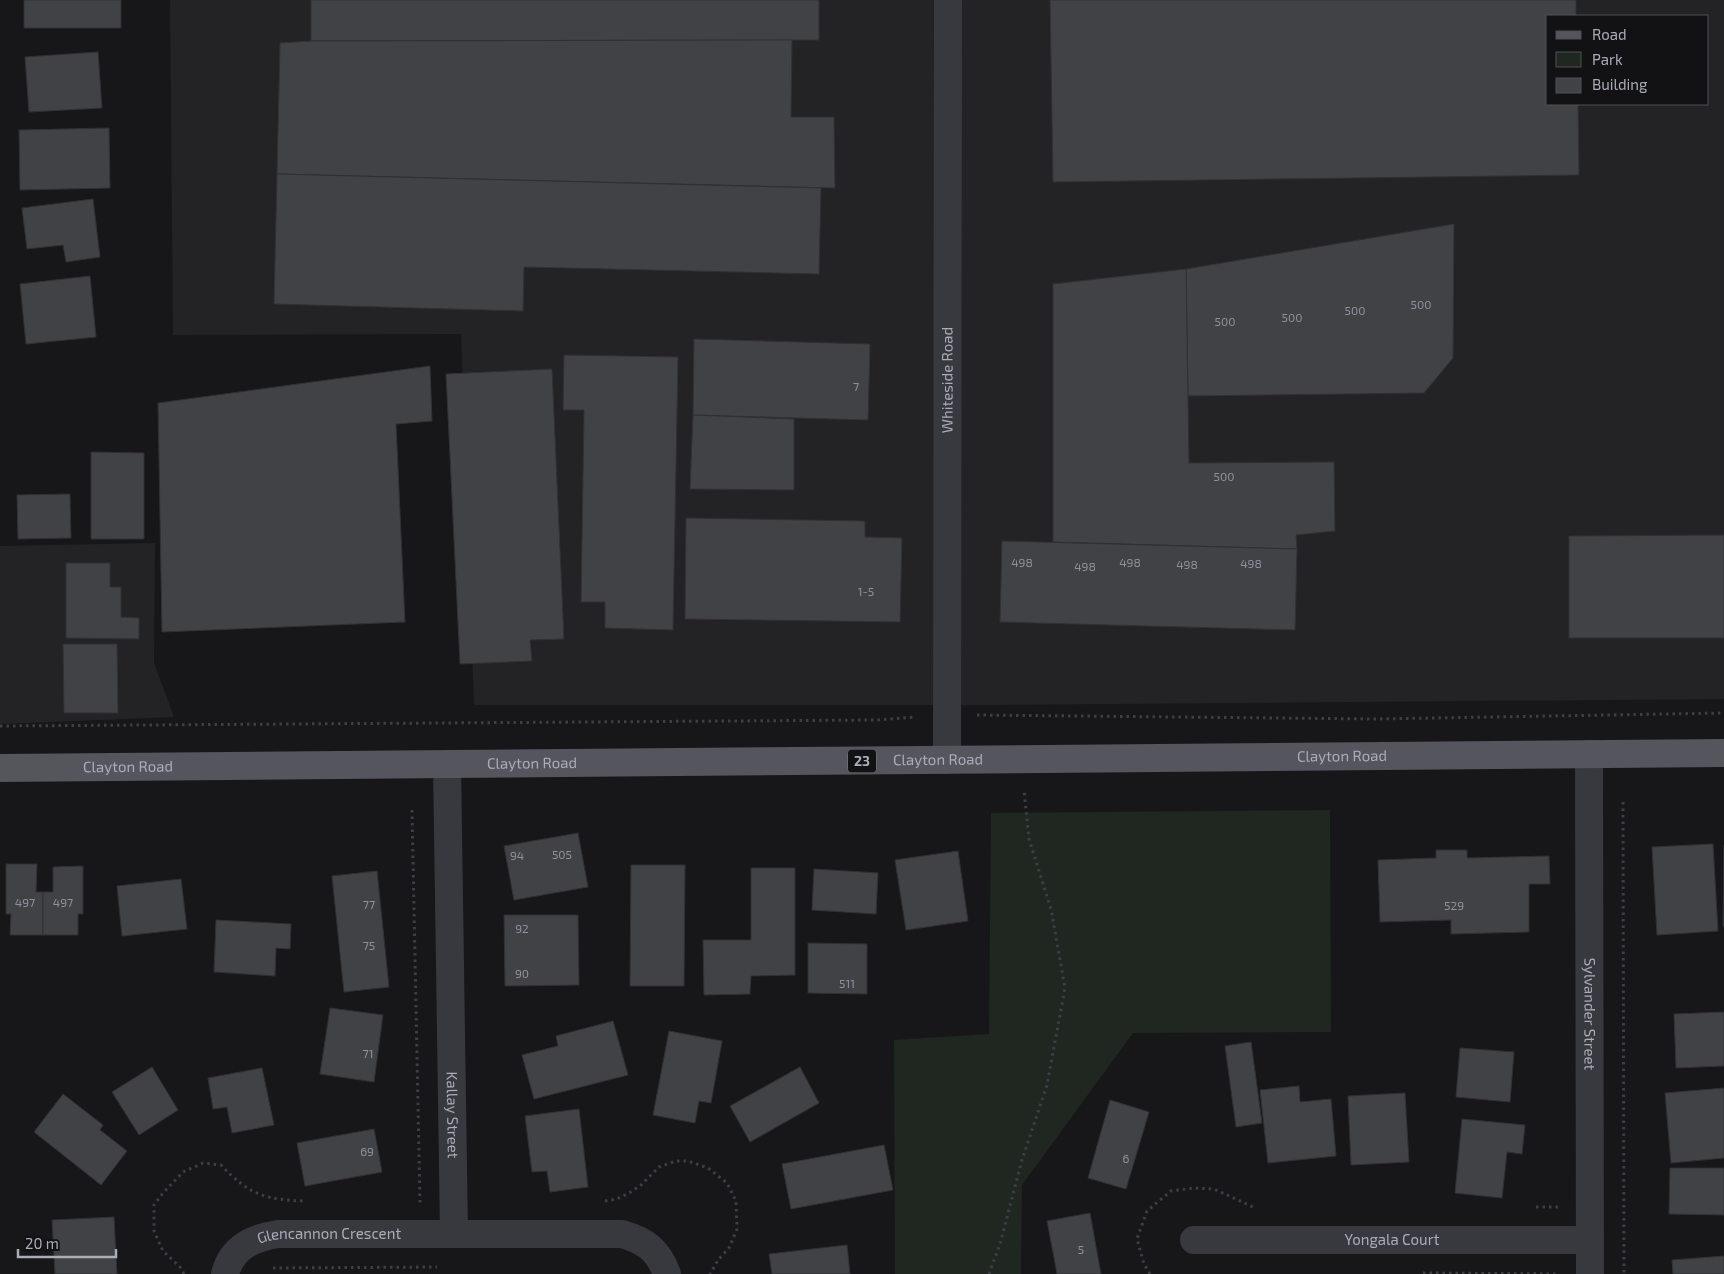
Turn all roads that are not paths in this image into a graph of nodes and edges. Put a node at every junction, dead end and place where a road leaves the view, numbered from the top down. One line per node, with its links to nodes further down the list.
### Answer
1 (948, 0): 4 (street, Whiteside Road)
2 (1724, 753): 3 (main road, Clayton Road / 23)
3 (1589, 754): 4 (main road, Clayton Road / 23); 9 (street, Sylvander Street)
4 (947, 760): 5 (main road, Clayton Road / 23)
5 (447, 764): 6 (main road, Clayton Road / 23); 7 (street, Kallay Street)
6 (0, 768)
7 (454, 1234): 10 (street, Glencannon Crescent); 11 (street)
8 (1194, 1240): 9 (street, Yongala Court)
9 (1590, 1240): 12 (street, Sylvander Street)
10 (225, 1274)
11 (667, 1274)
12 (1590, 1274)

